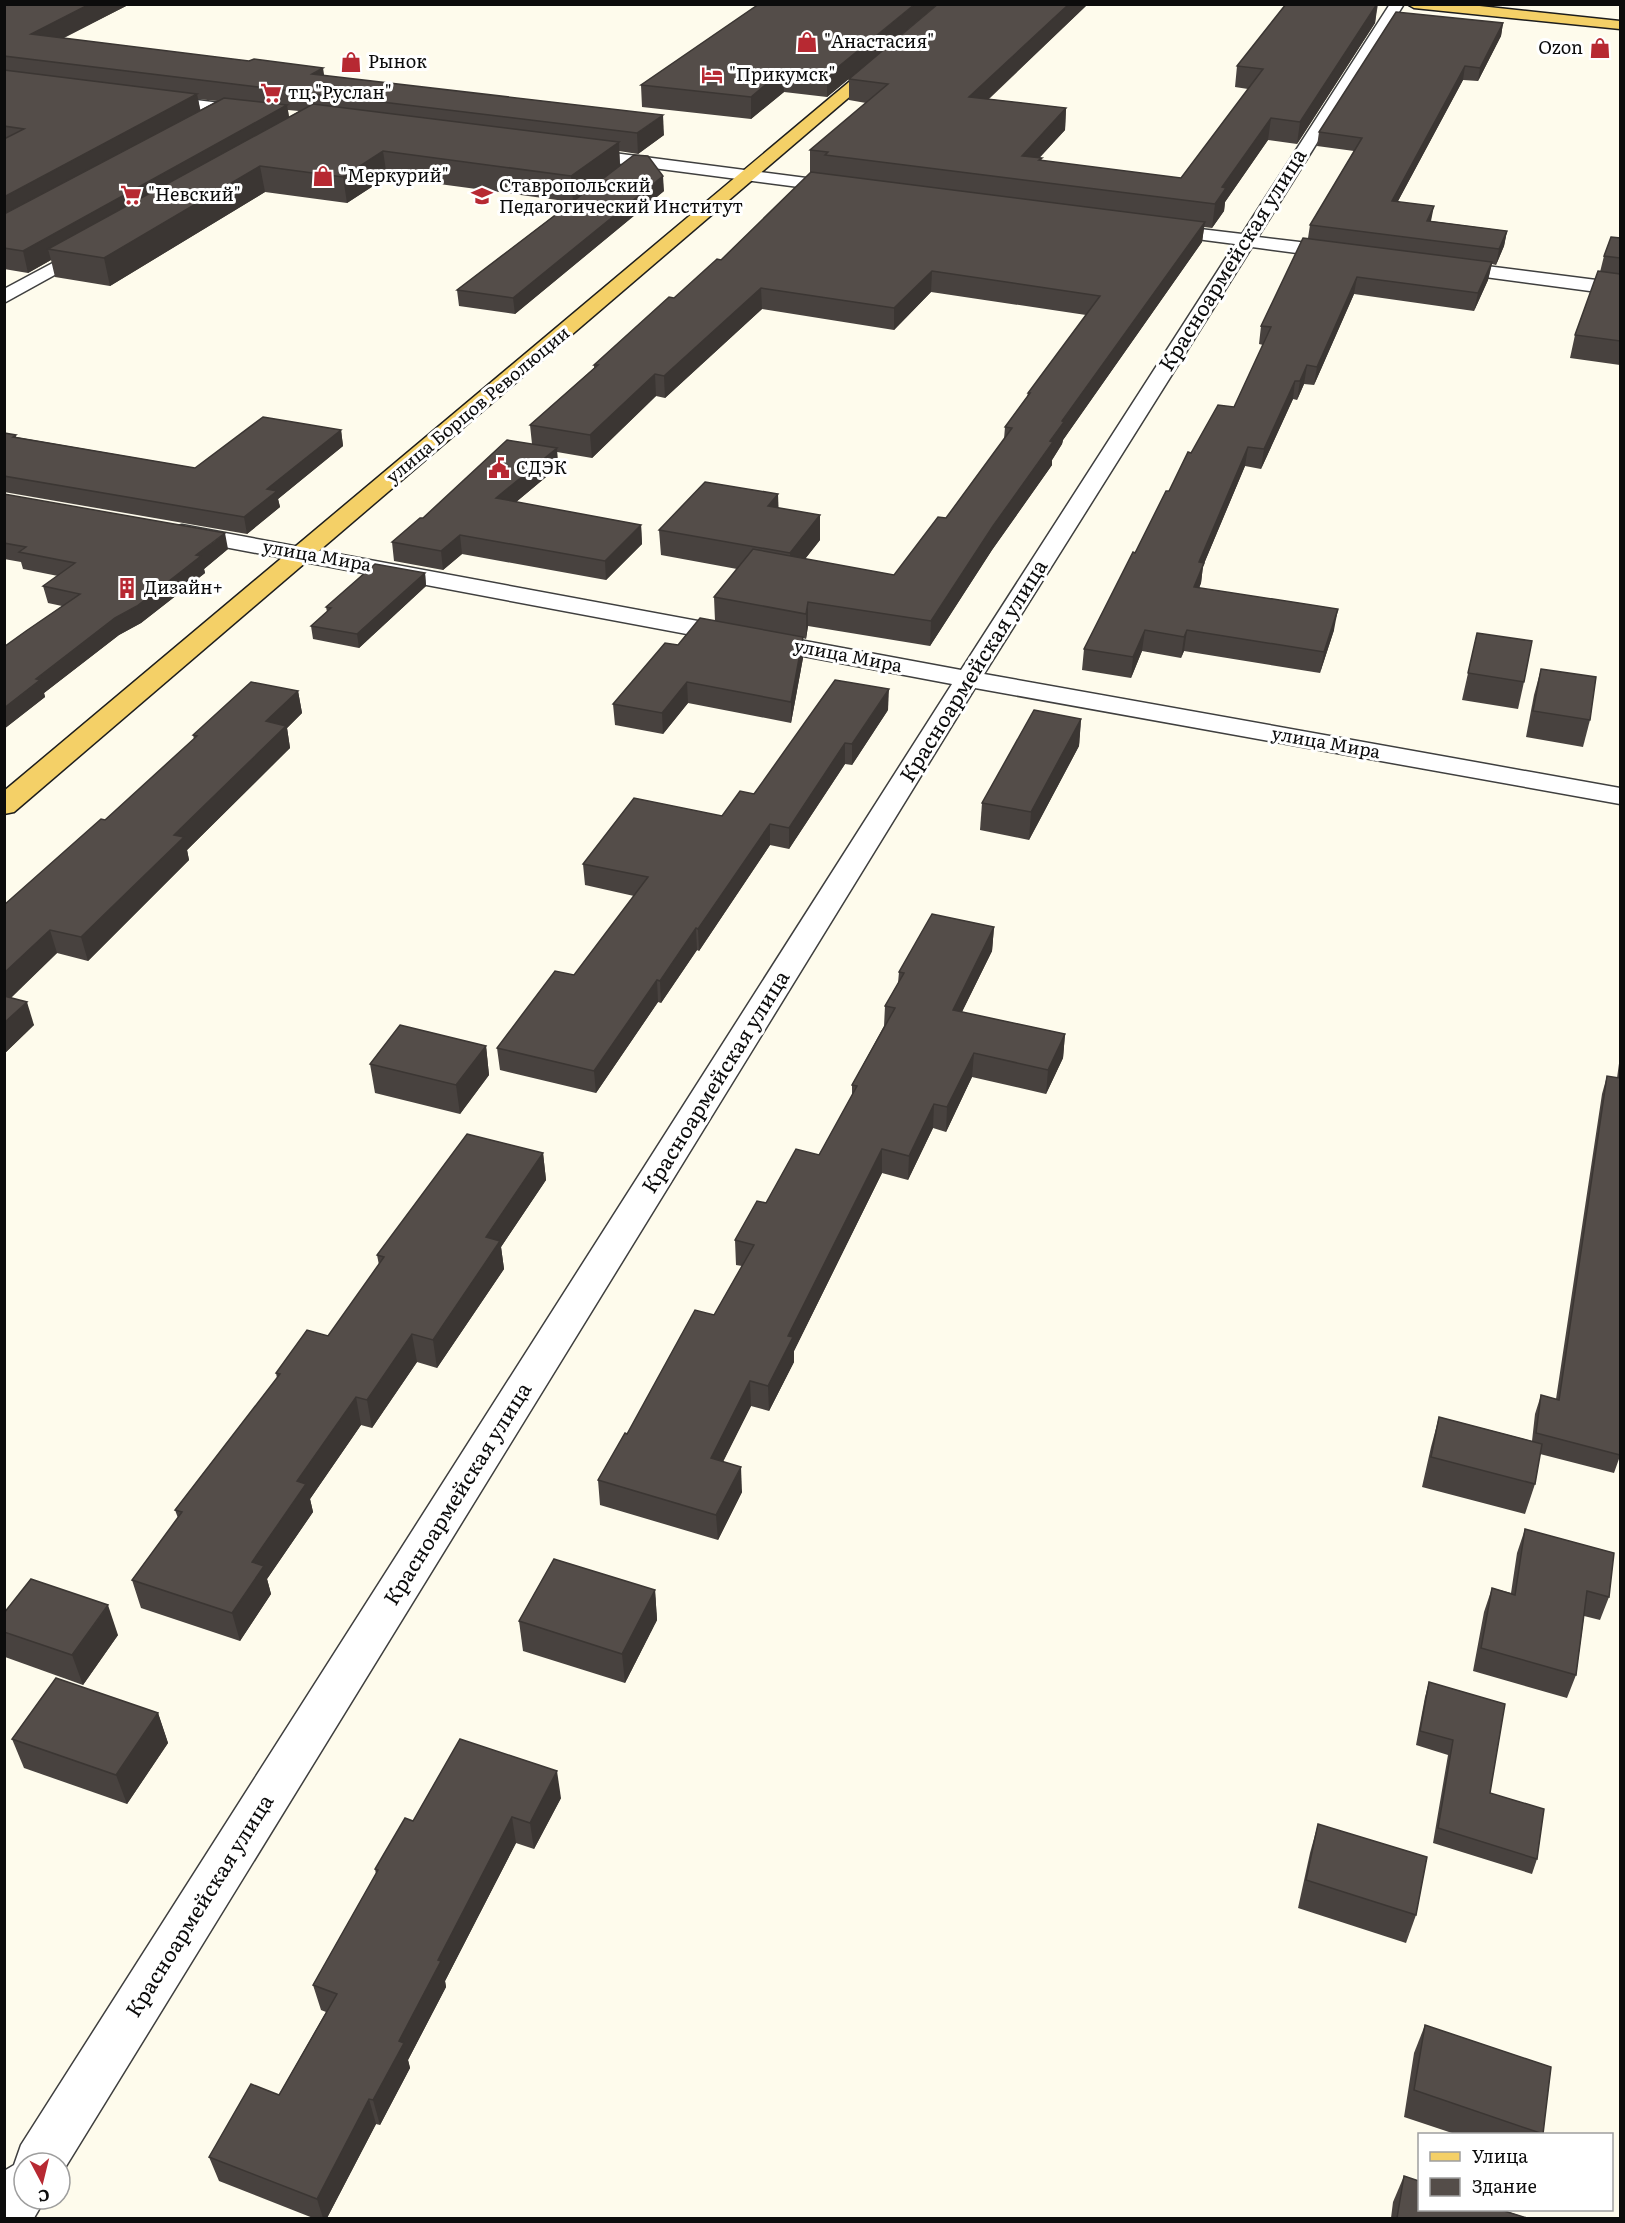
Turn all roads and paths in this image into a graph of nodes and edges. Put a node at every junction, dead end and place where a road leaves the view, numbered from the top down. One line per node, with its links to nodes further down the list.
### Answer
1 (951, 4): 10 (main road, улица Борцов Революции)
2 (1397, 4): 14 (street, Красноармейская улица)
3 (1414, 4): 4 (main road)
4 (1620, 25)
5 (133, 97): 6 (street)
6 (227, 108): 7 (street); 8 (street)
7 (271, 114)
8 (199, 124)
9 (562, 151): 10 (street)
10 (750, 175): 11 (street); 20 (main road, улица Борцов Революции)
11 (856, 189)
12 (1139, 227): 14 (street)
13 (105, 239): 18 (street)
14 (1245, 241): 15 (street); 21 (street, Красноармейская улица)
15 (1362, 256)
16 (1433, 265): 17 (street)
17 (1620, 289)
18 (4, 297)
19 (165, 529): 20 (street, улица Мира)
20 (302, 553): 21 (street, улица Мира); 23 (main road, улица Борцов Революции)
21 (968, 679): 22 (street, улица Мира); 24 (street, Красноармейская улица)
22 (1620, 796)
23 (4, 806)
24 (47, 2151)

